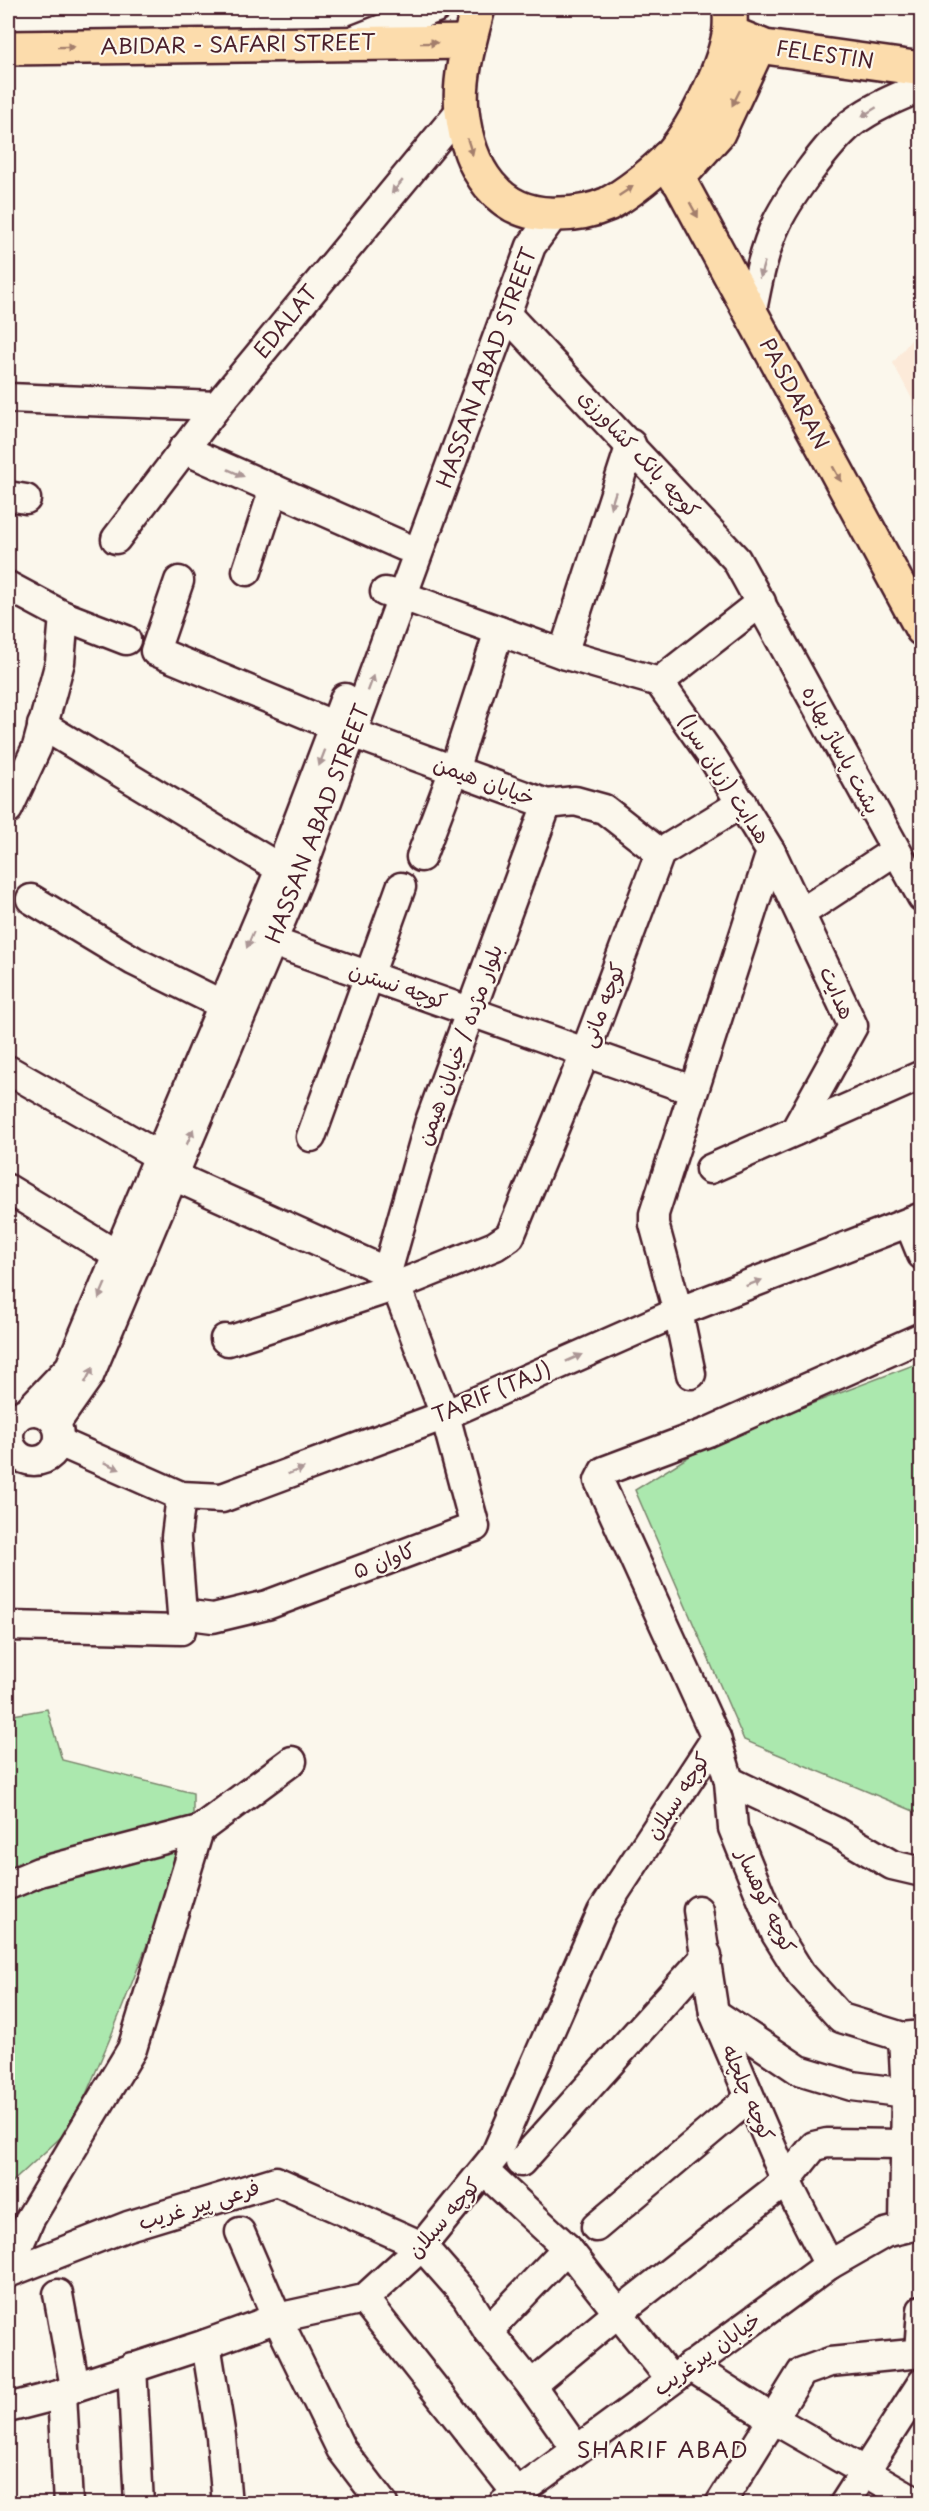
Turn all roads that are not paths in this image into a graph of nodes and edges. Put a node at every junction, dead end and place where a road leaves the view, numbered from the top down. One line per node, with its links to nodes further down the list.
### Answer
1 (436, 8): 5 (street)
2 (478, 8): 4 (main road)
3 (740, 28): 7 (main road, FELESTIN); 10 (main road)
4 (470, 42): 5 (main road, ABIDAR - SAFARI STREET, one-way to 4); 9 (main road)
5 (343, 44): 6 (main road, ABIDAR - SAFARI STREET, one-way to 5)
6 (8, 48)
7 (921, 69)
8 (921, 87): 13 (street, one-way to 13)
9 (462, 110): 11 (main road, one-way to 11); 15 (street, EDALAT, one-way to 15)
10 (672, 169): 11 (main road, one-way to 10); 13 (main road, PASDARAN, one-way to 13)
11 (542, 214): 12 (street, HASSAN ABAD STREET); 20 (street, HASSAN ABAD STREET)
12 (506, 314): 16 (street, کوچه بانک کشاورزی); 24 (street, HASSAN ABAD STREET)
13 (751, 316): 27 (main road, PASDARAN, one-way to 27)
14 (8, 398): 15 (street)
15 (217, 406): 17 (street, EDALAT)
16 (631, 444): 25 (street, کوچه بانک کشاورزی); 30 (street, one-way to 30)
17 (183, 449): 18 (street, one-way to 18); 19 (street, EDALAT)
18 (274, 489): 20 (street); 21 (street)
19 (116, 539)
20 (403, 546): 24 (street, HASSAN ABAD STREET)
21 (247, 571)
22 (179, 581): 33 (street, خیابان هیمن)
23 (8, 586): 26 (street)
24 (394, 594): 28 (street); 33 (street, HASSAN ABAD STREET)
25 (760, 602): 31 (street); 38 (street, پشت پاساژ بهاره)
26 (64, 616): 29 (street); 32 (street)
27 (921, 629)
28 (499, 631): 30 (street); 34 (street)
29 (126, 640)
30 (563, 654): 31 (street)
31 (659, 682): 35 (street, هدایت (زبان سرا))
32 (42, 724): 37 (street); 42 (street)
33 (343, 729): 34 (street, خیابان هیمن); 42 (street, HASSAN ABAD STREET)
34 (454, 770): 36 (street, خیابان هیمن); 41 (street)
35 (742, 803): 39 (street, هدایت (زبان سرا)); 40 (street)
36 (547, 804): 40 (street, خیابان هیمن); 50 (street, بلوار مژده / خیابان هیمن)
37 (8, 809)
38 (896, 851): 44 (street, پشت پاساژ بهاره); 46 (street)
39 (771, 852): 46 (street, هدایت); 54 (street, هدایت (زبان سرا))
40 (660, 853): 51 (street, کوچه مانی)
41 (421, 857)
42 (289, 874): 47 (street, HASSAN ABAD STREET); 49 (street, HASSAN ABAD STREET, one-way to 49)
43 (401, 887): 48 (street)
44 (921, 897)
45 (31, 899): 49 (street)
46 (801, 913): 55 (street, هدایت)
47 (273, 942): 48 (street, کوچه نسترن); 57 (street, HASSAN ABAD STREET, one-way to 47)
48 (368, 976): 50 (street, کوچه نسترن); 56 (street)
49 (223, 1005): 57 (street, HASSAN ABAD STREET)
50 (471, 1012): 51 (street, کوچه نسترن); 63 (street, بلوار مژده / خیابان هیمن)
51 (585, 1053): 54 (street, کوچه نسترن); 63 (street, کوچه مانی)
52 (921, 1075): 55 (street)
53 (11, 1080): 57 (street)
54 (692, 1090): 64 (street, هدایت (زبان سرا))
55 (795, 1131): 58 (street)
56 (311, 1137)
57 (162, 1166): 62 (street, HASSAN ABAD STREET); 63 (street); 70 (street, HASSAN ABAD STREET, one-way to 57)
58 (710, 1169)
59 (9, 1193): 62 (street)
60 (915, 1220): 61 (street); 64 (street, TARIF (TAJ), one-way to 60)
61 (921, 1254)
62 (117, 1255): 69 (street, HASSAN ABAD STREET, one-way to 69)
63 (392, 1279): 66 (street); 68 (street)
64 (678, 1312): 67 (street); 68 (street, TARIF (TAJ), one-way to 64)
65 (921, 1337): 75 (street, کوچه سبلان)
66 (225, 1339)
67 (691, 1374)
68 (445, 1415): 72 (street, TARIF (TAJ), one-way to 68); 73 (street, کاوان ۵)
69 (15, 1424): 70 (street); 71 (street)
70 (57, 1432): 71 (street); 72 (street, TARIF (TAJ), one-way to 72)
71 (15, 1463)
72 (181, 1496): 73 (street)
73 (181, 1622): 74 (street)
74 (8, 1626)
75 (716, 1738): 77 (street); 89 (street, کوچه سبلان)
76 (292, 1761): 78 (street)
77 (729, 1781): 79 (street); 84 (street, کوچه کوهسار)
78 (199, 1830): 80 (street); 97 (street)
79 (921, 1872)
80 (8, 1886)
81 (699, 1910): 82 (street, کوچه چلچله)
82 (707, 1954): 83 (street, کوچه چلچله); 88 (street)
83 (714, 2013): 85 (street); 86 (street, کوچه چلچله)
84 (912, 2036): 85 (street)
85 (914, 2094): 87 (street)
86 (749, 2098): 90 (street, کوچه چلچله); 92 (street)
87 (903, 2144): 90 (street); 91 (street)
88 (521, 2162)
89 (484, 2172): 94 (street, کوچه سبلان); 95 (street)
90 (786, 2181): 96 (street, کوچه چلچله); 101 (street)
91 (913, 2226): 96 (street, خیابان پیرغریب)
92 (596, 2227)
93 (240, 2232): 102 (street)
94 (422, 2246): 97 (street, فرعی پیر غریب); 99 (street, کوچه سبلان); 103 (street)
95 (567, 2248): 101 (street); 103 (street)
96 (829, 2265): 107 (street, خیابان پیرغریب)
97 (8, 2272)
98 (58, 2294): 110 (street)
99 (364, 2299): 102 (street); 115 (street)
100 (921, 2310): 105 (street)
101 (619, 2312): 107 (street); 109 (street)
102 (277, 2318): 104 (street); 119 (street)
103 (488, 2331): 109 (street)
104 (206, 2344): 106 (street); 118 (street)
105 (920, 2353): 112 (street)
106 (132, 2367): 110 (street); 117 (street)
107 (681, 2373): 112 (street); 113 (street, خیابان پیرغریب)
108 (921, 2383): 114 (street)
109 (531, 2385): 113 (street)
110 (68, 2390): 111 (street); 116 (street)
111 (8, 2408)
112 (773, 2419): 114 (street); 120 (street)
113 (576, 2449): 115 (street, خیابان پیرغریب)
114 (866, 2471): 121 (street); 122 (street)
115 (509, 2498)
116 (68, 2504)
117 (139, 2504)
118 (228, 2504)
119 (383, 2504)
120 (720, 2504)
121 (844, 2504)
122 (921, 2504)

